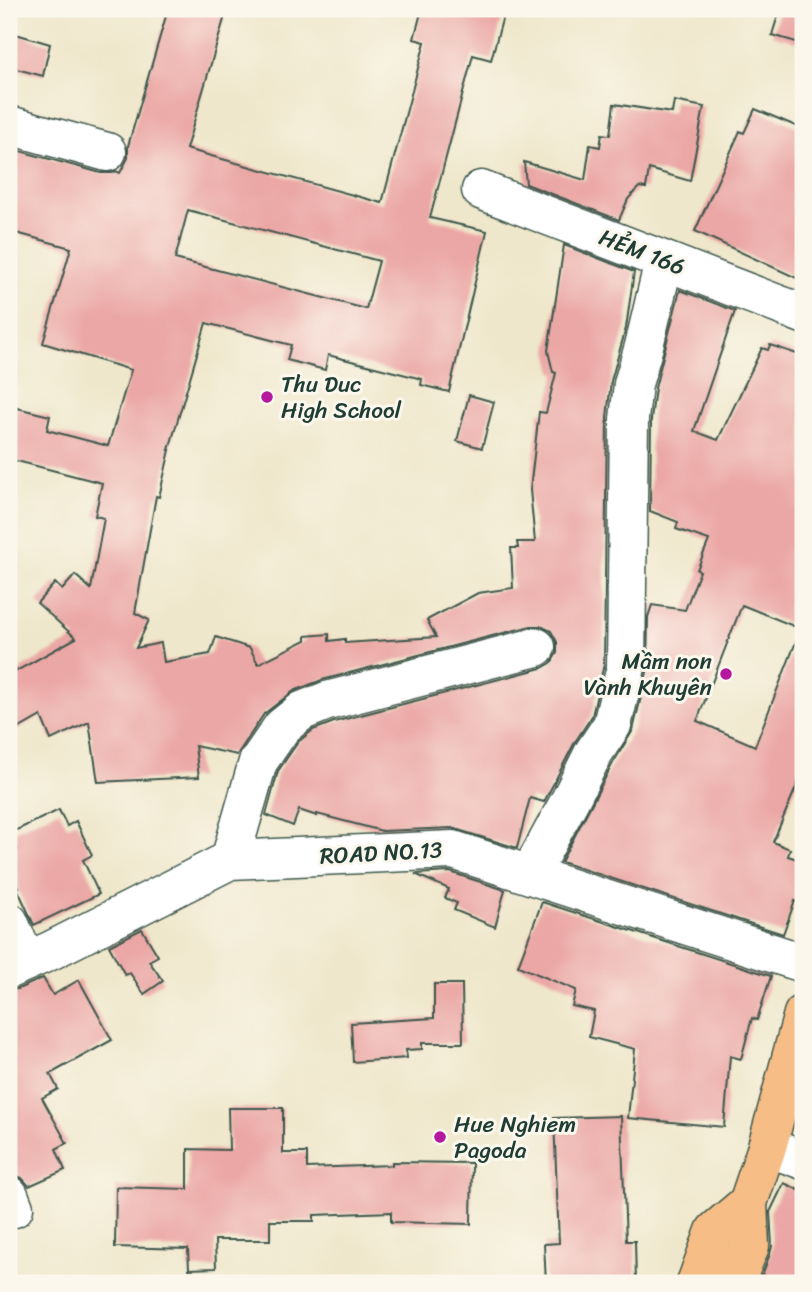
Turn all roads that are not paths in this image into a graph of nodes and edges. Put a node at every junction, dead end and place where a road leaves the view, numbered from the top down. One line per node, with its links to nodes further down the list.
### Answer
1 (9, 125): 2 (street)
2 (107, 152)
3 (481, 190): 4 (street, HẺM 166)
4 (664, 261): 5 (street, HẺM 166); 8 (street)
5 (803, 314)
6 (536, 647): 7 (street)
7 (230, 860): 8 (street, ROAD NO.13); 11 (street, ROAD NO.13)
8 (530, 874): 10 (street, ROAD NO.13)
9 (9, 922): 11 (street)
10 (803, 962)
11 (17, 965)
12 (803, 1014): 13 (main road)
13 (767, 1147): 14 (street); 15 (main road)
14 (803, 1160)
15 (748, 1203): 16 (main road); 17 (main road)
16 (696, 1283)
17 (735, 1283)

